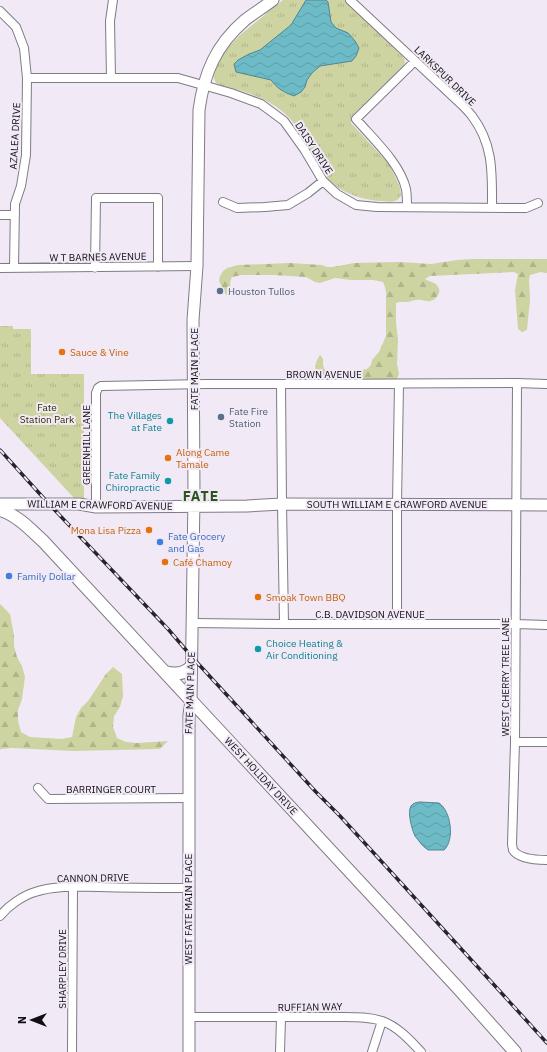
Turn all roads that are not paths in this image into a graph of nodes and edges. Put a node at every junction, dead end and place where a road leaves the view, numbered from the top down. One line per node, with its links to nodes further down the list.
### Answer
1 (113, 0): 7 (street)
2 (273, 0): 8 (street, FATE MAIN PLACE)
3 (350, 0): 5 (street, LARKSPUR DRIVE)
4 (0, 11): 6 (street, AZALEA DRIVE)
5 (415, 61): 12 (street); 13 (street, LARKSPUR DRIVE)
6 (27, 78): 7 (street, DAISY DRIVE); 15 (street, AZALEA DRIVE)
7 (111, 78): 8 (street, DAISY DRIVE)
8 (203, 85): 9 (street, DAISY DRIVE); 16 (street, FATE MAIN PLACE)
9 (323, 181): 10 (street); 12 (street, DAISY DRIVE)
10 (223, 202)
11 (538, 203): 13 (street, DAISY DRIVE)
12 (407, 208): 13 (street, DAISY DRIVE)
13 (492, 208)
14 (0, 215): 15 (street)
15 (15, 215): 19 (street, AZALEA DRIVE)
16 (197, 266): 17 (street, W T BARNES AVENUE); 22 (street, FATE MAIN PLACE)
17 (158, 267): 20 (street, W T BARNES AVENUE); 20 (street)
18 (0, 268): 19 (street, W T BARNES AVENUE)
19 (14, 268): 20 (street, W T BARNES AVENUE)
20 (95, 268)
21 (517, 383): 24 (street, BROWN AVENUE); 25 (street, BROWN AVENUE); 30 (street, WEST CHERRY TREE LANE)
22 (194, 384): 23 (street, BROWN AVENUE); 26 (street, BROWN AVENUE); 32 (street, FATE MAIN PLACE)
23 (281, 384): 24 (street, BROWN AVENUE); 28 (street)
24 (399, 384): 29 (street)
25 (547, 384)
26 (101, 386): 34 (street, GREENHILL LANE)
27 (0, 504): 34 (street, WILLIAM E CRAWFORD AVENUE)
28 (282, 504): 29 (street, SOUTH WILLIAM E CRAWFORD AVENUE); 33 (street, SOUTH WILLIAM E CRAWFORD AVENUE); 37 (street)
29 (397, 504): 30 (street, SOUTH WILLIAM E CRAWFORD AVENUE); 38 (street)
30 (516, 505): 31 (street, SOUTH WILLIAM E CRAWFORD AVENUE); 39 (street, WEST CHERRY TREE LANE)
31 (547, 505)
32 (194, 506): 33 (street, WILLIAM E CRAWFORD AVENUE); 34 (street, WILLIAM E CRAWFORD AVENUE); 36 (street, FATE MAIN PLACE)
33 (247, 506)
34 (96, 507)
35 (0, 510): 42 (main road, WEST HOLIDAY DRIVE)
36 (192, 623): 37 (street, C.B. DAVIDSON AVENUE); 41 (street, FATE MAIN PLACE)
37 (284, 624): 38 (street, C.B. DAVIDSON AVENUE)
38 (397, 624): 39 (street, C.B. DAVIDSON AVENUE)
39 (515, 624): 40 (street, C.B. DAVIDSON AVENUE); 44 (street, WEST CHERRY TREE LANE)
40 (547, 624)
41 (191, 667): 42 (main road); 43 (street, FATE MAIN PLACE)
42 (165, 672): 43 (main road, WEST HOLIDAY DRIVE)
43 (191, 701): 46 (street, FATE MAIN PLACE); 61 (main road, WEST HOLIDAY DRIVE)
44 (515, 742): 45 (street); 49 (street, WEST CHERRY TREE LANE)
45 (547, 742)
46 (188, 766): 48 (street, WEST FATE MAIN PLACE)
47 (38, 788): 48 (street, BARRINGER COURT)
48 (188, 798): 51 (street, WEST FATE MAIN PLACE)
49 (547, 860)
50 (73, 887): 51 (street, CANNON DRIVE); 52 (street, CANNON DRIVE); 56 (street, SHARPLEY DRIVE)
51 (188, 888): 53 (street, WEST FATE MAIN PLACE)
52 (2, 914)
53 (189, 1017): 54 (street, RUFFIAN WAY); 57 (street, WEST FATE MAIN PLACE)
54 (280, 1018): 55 (street, RUFFIAN WAY); 58 (street)
55 (382, 1021): 59 (street); 60 (street, RUFFIAN WAY)
56 (72, 1052)
57 (189, 1052)
58 (280, 1052)
59 (372, 1052)
60 (421, 1052)
61 (515, 1052)

